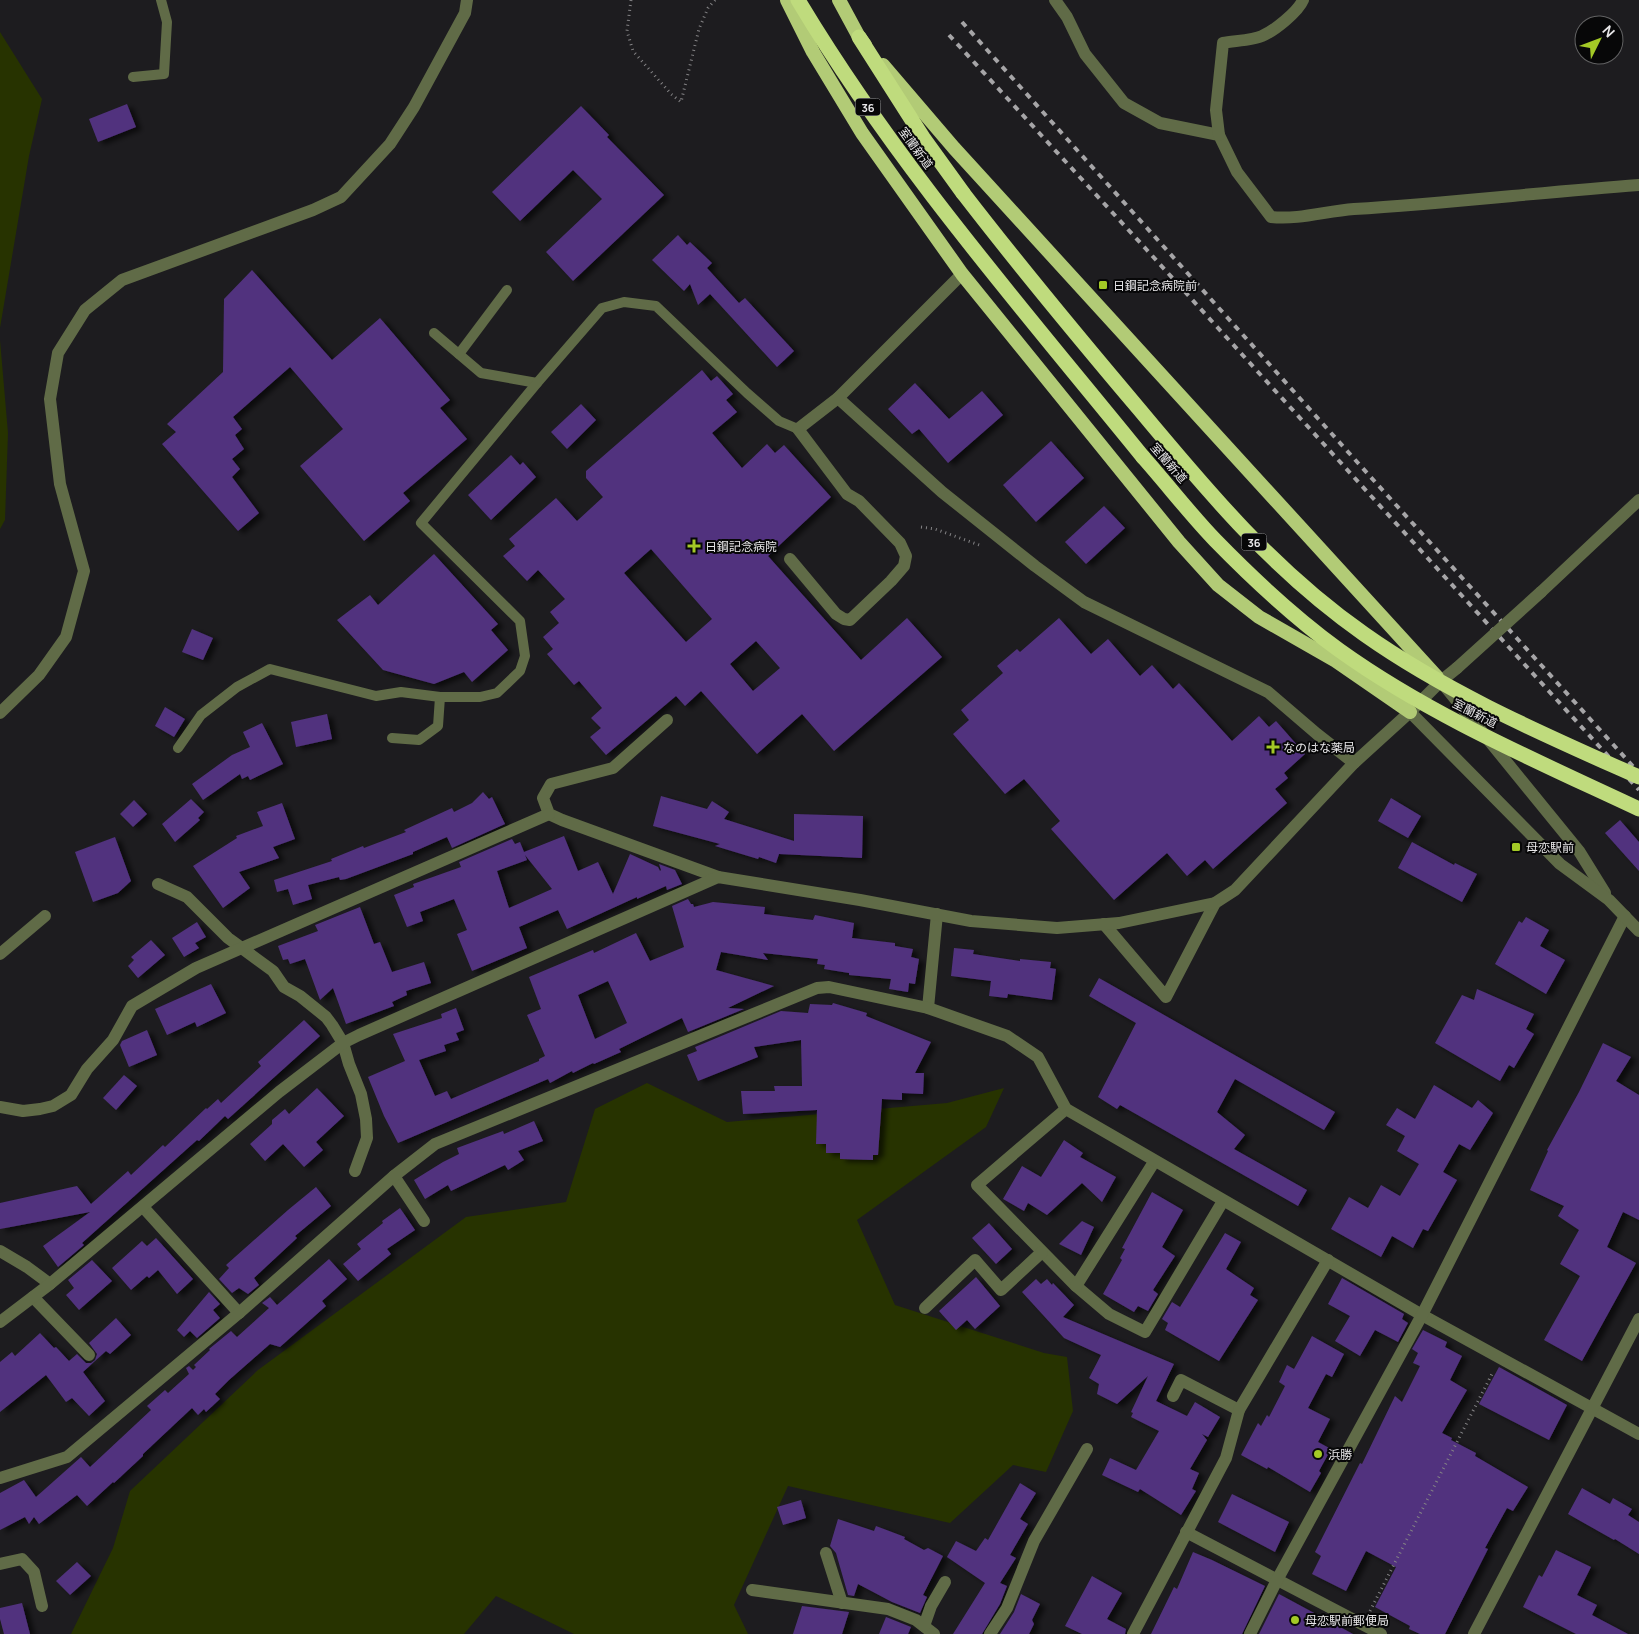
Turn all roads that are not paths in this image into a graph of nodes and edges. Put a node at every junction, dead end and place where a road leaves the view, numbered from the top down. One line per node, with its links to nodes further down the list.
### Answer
1 (161, 0): 9 (lane)
2 (467, 0): 24 (street)
3 (787, 0): 12 (highway)
4 (798, 0): 30 (highway, 室蘭新道 / 36, bridge)
5 (839, 0): 8 (highway, 36)
6 (1055, 0): 10 (street)
7 (1303, 0): 10 (street)
8 (859, 38): 21 (highway); 29 (highway, 室蘭新道 / 36, bridge)
9 (133, 77)
10 (1219, 134): 11 (street)
11 (1639, 185)
12 (962, 274): 17 (street); 23 (highway)
13 (507, 290): 15 (lane)
14 (434, 333): 15 (lane)
15 (459, 354): 16 (lane)
16 (537, 383): 18 (lane); 22 (lane)
17 (838, 398): 18 (street); 28 (street)
18 (798, 429): 20 (street)
19 (1639, 500): 21 (street, bridge)
20 (790, 559)
21 (1441, 681): 23 (street); 34 (street)
22 (440, 697): 26 (lane); 27 (lane)
23 (1410, 712): 28 (street); 34 (street)
24 (0, 713)
25 (667, 720): 31 (street)
26 (392, 738)
27 (178, 748)
28 (1354, 764): 35 (street)
29 (1639, 777)
30 (1639, 809)
31 (549, 814): 32 (street); 41 (street)
32 (718, 877): 36 (street); 44 (street)
33 (158, 884): 41 (street)
34 (1609, 900): 38 (street)
35 (1215, 903): 39 (street); 39 (street)
36 (937, 914): 39 (street); 43 (street)
37 (45, 916): 42 (street)
38 (1625, 916): 40 (street); 61 (street)
39 (1104, 924)
40 (1639, 931)
41 (242, 948): 44 (street); 45 (street)
42 (0, 954)
43 (928, 1008): 46 (street); 49 (street)
44 (344, 1043): 48 (street); 51 (street)
45 (0, 1107)
46 (1066, 1109): 47 (street); 54 (street)
47 (1154, 1162): 50 (street); 57 (street)
48 (355, 1171)
49 (394, 1176): 52 (street); 60 (street)
50 (1224, 1201): 55 (street); 57 (street)
51 (143, 1207): 56 (street); 60 (street)
52 (424, 1221)
53 (0, 1251): 56 (street)
54 (1042, 1252): 57 (street); 59 (street)
55 (1328, 1260): 61 (street); 67 (street)
56 (50, 1284): 58 (street)
57 (1076, 1286)
58 (33, 1297): 63 (street); 64 (street)
59 (925, 1308)
60 (239, 1313): 70 (street)
61 (1422, 1315): 66 (street); 74 (street)
62 (1639, 1319): 66 (street)
63 (0, 1322)
64 (89, 1355)
65 (1173, 1396): 67 (street)
66 (1592, 1408): 68 (street); 84 (street)
67 (1239, 1410): 71 (street)
68 (1639, 1434)
69 (1087, 1449): 80 (street)
70 (0, 1478)
71 (1186, 1532): 74 (street); 81 (street)
72 (826, 1553): 77 (street)
73 (0, 1564): 78 (street)
74 (1277, 1580): 82 (street); 83 (street)
75 (945, 1582): 79 (street)
76 (752, 1590): 77 (street)
77 (842, 1603): 79 (street)
78 (42, 1606)
79 (929, 1630)
80 (990, 1634)
81 (1133, 1634)
82 (1250, 1634)
83 (1381, 1634)
84 (1474, 1634)

